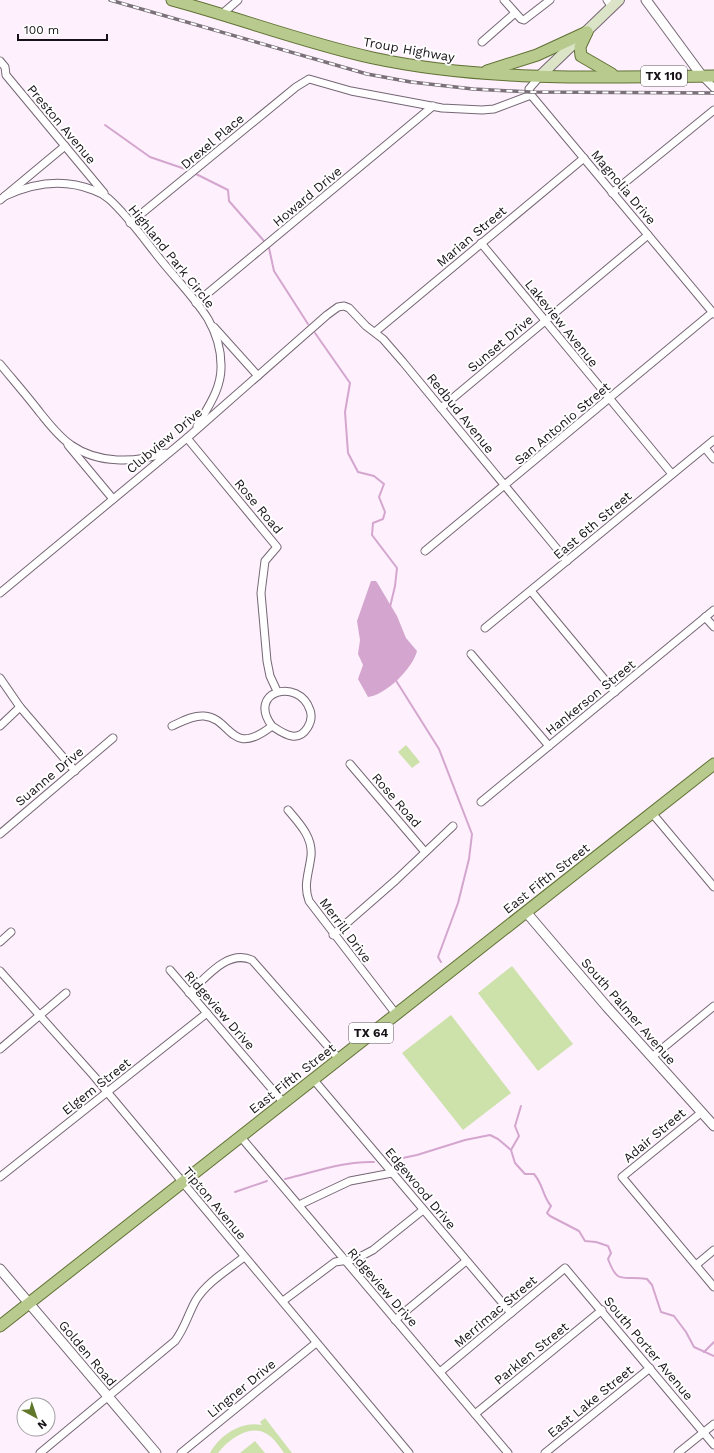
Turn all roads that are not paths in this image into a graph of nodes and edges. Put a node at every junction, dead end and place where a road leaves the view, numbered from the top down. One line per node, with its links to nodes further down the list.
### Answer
1 (172, 0): 8 (main road, Troup Highway)
2 (238, 0): 8 (street)
3 (504, 0): 7 (street)
4 (550, 0): 7 (street)
5 (646, 0): 15 (street)
6 (613, 2): 9 (main road)
7 (515, 13): 10 (street)
8 (222, 14): 12 (main road, Troup Highway)
9 (587, 32): 12 (main road); 13 (main road); 14 (main road)
10 (482, 42)
11 (0, 61): 17 (street, Preston Avenue)
12 (480, 73): 13 (main road, Troup Highway / TX 110)
13 (541, 76): 14 (main road, TX 110); 19 (street)
14 (615, 76): 15 (main road, TX 110)
15 (702, 76): 16 (main road, TX 110); 18 (street)
16 (714, 76)
17 (3, 77): 22 (street, Preston Avenue)
18 (714, 88)
19 (531, 94): 20 (street); 23 (street, Magnolia Drive)
20 (433, 106): 27 (street, Drexel Place); 30 (street, Howard Drive)
21 (714, 110): 24 (street)
22 (65, 146): 25 (street); 26 (street, Preston Avenue)
23 (584, 158): 24 (street, Magnolia Drive); 29 (street, Marian Street)
24 (612, 193): 28 (street, Magnolia Drive)
25 (2, 198): 26 (street, Highland Park Circle)
26 (109, 200): 27 (street, Highland Park Circle)
27 (130, 223): 30 (street, Highland Park Circle)
28 (648, 235): 32 (street, Magnolia Drive); 34 (street, Sunset Drive)
29 (481, 243): 34 (street, Lakeview Avenue); 35 (street, Marian Street)
30 (196, 303): 33 (street, Highland Park Circle)
31 (344, 306): 35 (street, Redbud Avenue); 37 (street, Clubview Drive)
32 (713, 313): 38 (street, San Antonio Street)
33 (208, 319): 37 (street); 40 (street, Highland Park Circle)
34 (545, 321): 38 (street, Lakeview Avenue); 39 (street, Sunset Drive)
35 (375, 332): 39 (street, Redbud Avenue)
36 (0, 364): 41 (street)
37 (258, 376): 40 (street, Clubview Drive)
38 (609, 399): 47 (street, Lakeview Avenue); 48 (street, San Antonio Street)
39 (441, 408): 48 (street, Redbud Avenue)
40 (193, 432): 42 (street, Clubview Drive)
41 (59, 435): 45 (street); 49 (street)
42 (187, 438): 45 (street, Clubview Drive); 60 (street, Rose Road)
43 (714, 440): 44 (street, East 6th Street)
44 (705, 448): 46 (street); 47 (street, East 6th Street)
45 (170, 452): 49 (street, Clubview Drive)
46 (714, 459)
47 (672, 474): 51 (street, East 6th Street)
48 (505, 486): 50 (street, San Antonio Street); 51 (street, Redbud Avenue)
49 (113, 499): 53 (street, Clubview Drive)
50 (426, 551)
51 (567, 561): 52 (street, East 6th Street)
52 (531, 591): 57 (street, East 6th Street); 61 (street)
53 (0, 593)
54 (714, 610): 55 (street, Hankerson Street)
55 (705, 617): 56 (street); 61 (street, Hankerson Street)
56 (714, 627)
57 (485, 628)
58 (471, 654): 67 (street)
59 (0, 678): 62 (street)
60 (277, 691): 65 (street); 65 (street)
61 (615, 692): 67 (street, Hankerson Street)
62 (20, 706): 63 (street); 70 (street)
63 (0, 726)
64 (172, 726): 65 (street)
65 (272, 726)
66 (113, 738): 70 (street, Suanne Drive)
67 (549, 746): 71 (street, Hankerson Street)
68 (350, 764): 76 (street, Rose Road)
69 (714, 764): 73 (main road, East Fifth Street / TX 64)
70 (75, 770): 75 (street, Suanne Drive)
71 (481, 802)
72 (288, 810): 80 (street, Merrill Drive)
73 (652, 813): 77 (street); 78 (main road, East Fifth Street / TX 64)
74 (453, 826): 76 (street)
75 (0, 834)
76 (425, 852): 80 (street)
77 (714, 887)
78 (526, 912): 88 (main road, East Fifth Street / TX 64); 91 (street, South Palmer Avenue)
79 (11, 932): 81 (street)
80 (333, 935): 88 (street, Merrill Drive)
81 (0, 942)
82 (170, 970): 85 (street, Ridgeview Drive)
83 (0, 971): 89 (street, Tipton Avenue)
84 (66, 992): 89 (street)
85 (189, 993): 87 (street, Ridgeview Drive); 92 (street)
86 (714, 1006): 91 (street)
87 (207, 1013): 94 (street, Elgem Street); 95 (street, Ridgeview Drive)
88 (396, 1014): 92 (main road, East Fifth Street / TX 64)
89 (40, 1015): 90 (street); 94 (street, Tipton Avenue)
90 (0, 1049)
91 (652, 1058): 96 (street, South Palmer Avenue)
92 (339, 1059): 93 (main road, East Fifth Street / TX 64)
93 (313, 1079): 95 (main road, East Fifth Street / TX 64); 99 (street, Edgewood Drive)
94 (108, 1093): 100 (street, Elgem Street); 101 (street, Tipton Avenue)
95 (283, 1102): 98 (main road, East Fifth Street / TX 64)
96 (702, 1112): 97 (street, South Palmer Avenue); 108 (street, Adair Street)
97 (714, 1126)
98 (240, 1136): 101 (main road, East Fifth Street / TX 64); 102 (street, Ridgeview Drive)
99 (392, 1173): 102 (street); 103 (street, Edgewood Drive)
100 (0, 1177)
101 (182, 1182): 105 (street, Tipton Avenue); 113 (main road, East Fifth Street / TX 64)
102 (299, 1205): 106 (street, Ridgeview Drive)
103 (423, 1210): 106 (street); 107 (street, Edgewood Drive)
104 (714, 1250): 108 (street)
105 (244, 1257): 112 (street, Tipton Avenue); 121 (street)
106 (344, 1261): 112 (street); 116 (street, Ridgeview Drive)
107 (466, 1261): 115 (street, Edgewood Drive); 116 (street)
108 (696, 1265): 111 (street)
109 (565, 1268): 114 (street, South Porter Avenue); 115 (street, Merrimac Street)
110 (0, 1269): 113 (street, Golden Road)
111 (714, 1287)
112 (283, 1301): 118 (street, Tipton Avenue)
113 (28, 1302): 117 (main road, East Fifth Street / TX 64); 121 (street, Golden Road)
114 (602, 1310): 119 (street, South Porter Avenue); 122 (street, Parklen Street)
115 (511, 1313): 120 (street, Merrimac Street)
116 (395, 1320): 120 (street, Ridgeview Drive)
117 (0, 1326)
118 (316, 1343): 128 (street, Lingner Drive); 129 (street, Tipton Avenue)
119 (650, 1368): 124 (street, South Porter Avenue); 131 (street, East Lake Street)
120 (440, 1372): 122 (street, Ridgeview Drive)
121 (107, 1396): 126 (street); 127 (street, Golden Road)
122 (475, 1414): 130 (street, Ridgeview Drive)
123 (714, 1424): 124 (street)
124 (703, 1431): 125 (street, South Porter Avenue); 132 (street)
125 (714, 1445)
126 (40, 1453)
127 (156, 1453)
128 (181, 1453)
129 (409, 1453)
130 (508, 1453)
131 (545, 1453)
132 (678, 1453)

